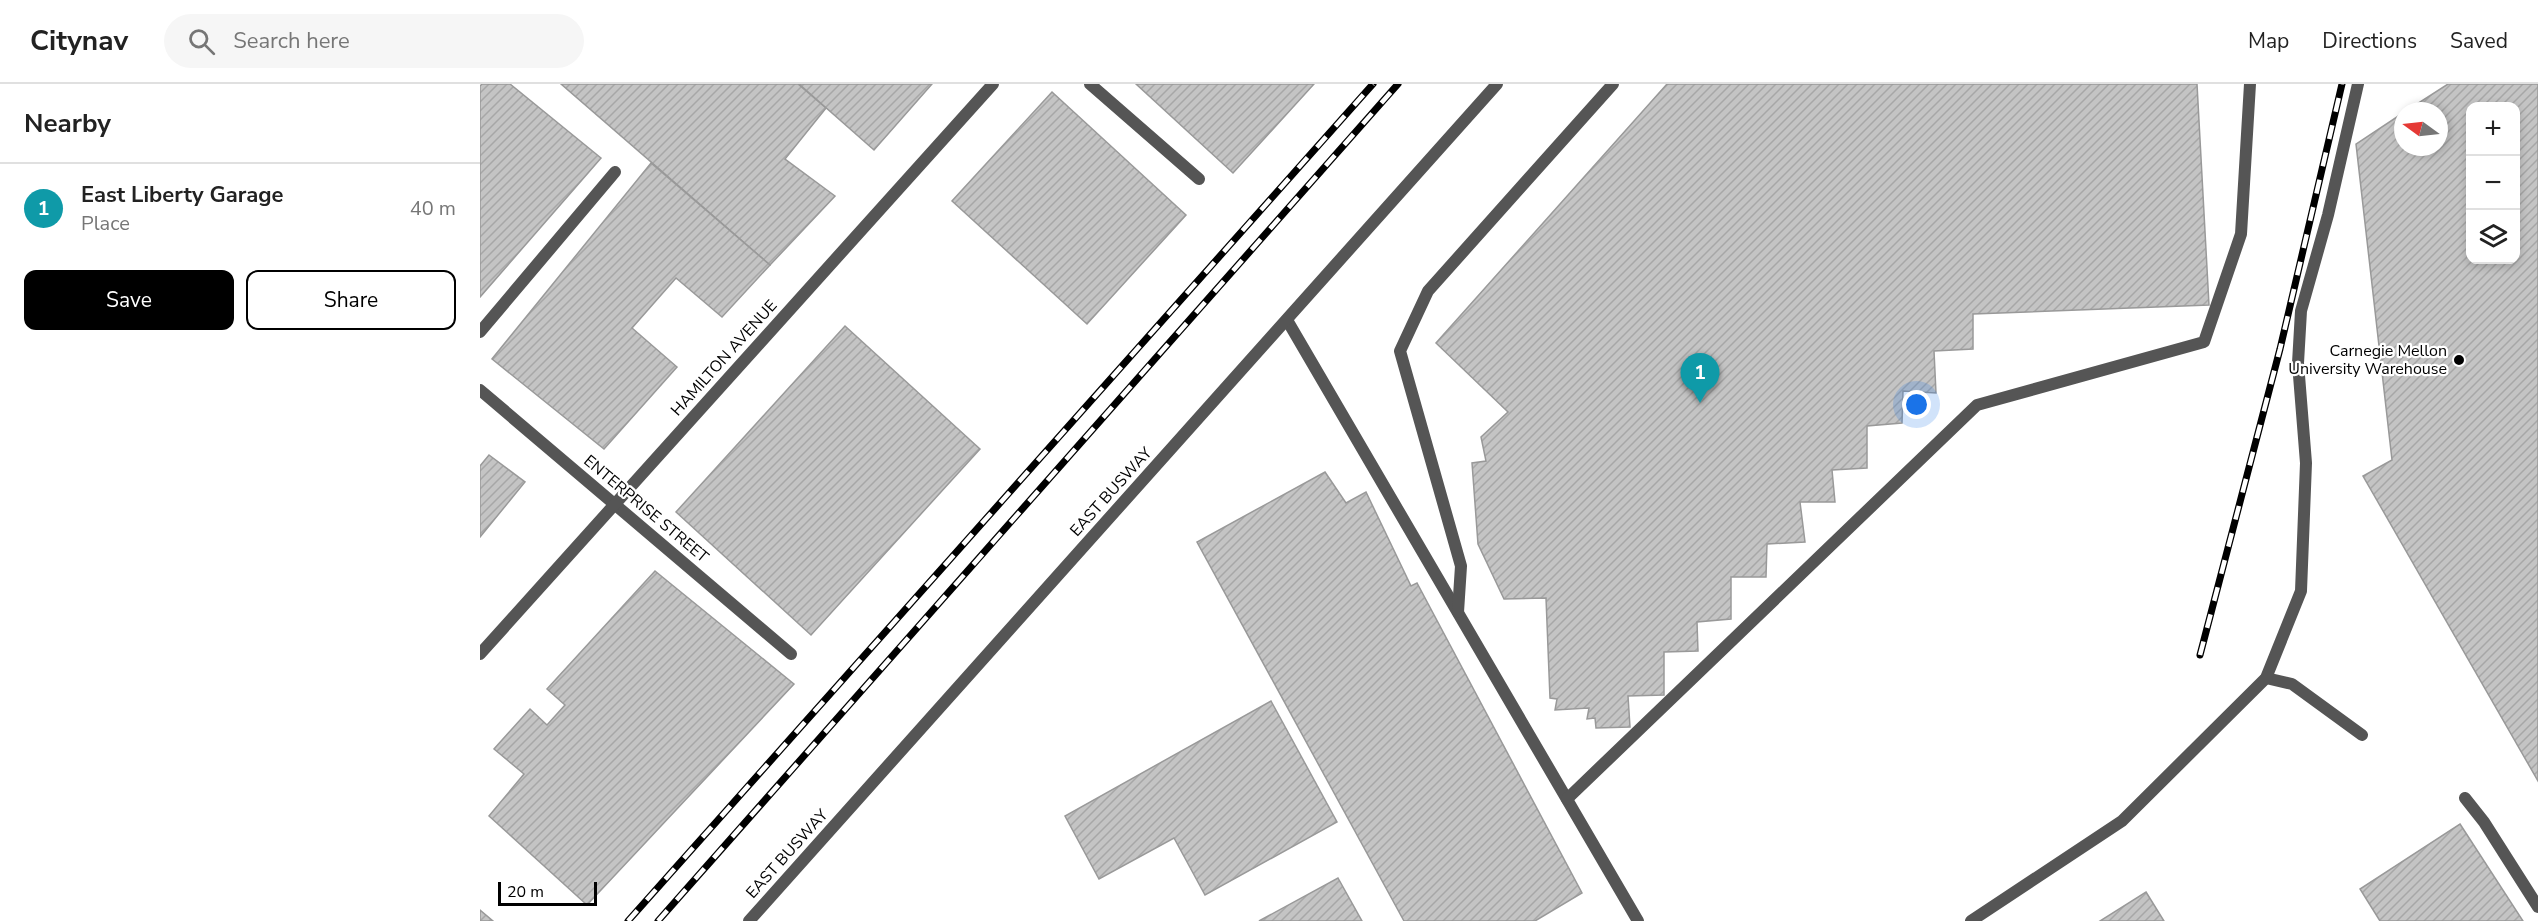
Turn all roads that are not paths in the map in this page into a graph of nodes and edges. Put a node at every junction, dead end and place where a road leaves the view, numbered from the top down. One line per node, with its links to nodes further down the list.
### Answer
1 (993, 84): 12 (street, HAMILTON AVENUE)
2 (1090, 84): 8 (street)
3 (1497, 84): 9 (street, EAST BUSWAY)
4 (1613, 84): 13 (street)
5 (2250, 84): 19 (street)
6 (2358, 84): 16 (street)
7 (615, 172): 10 (street)
8 (1199, 179)
9 (1287, 320): 13 (street); 21 (street, EAST BUSWAY)
10 (480, 332)
11 (480, 390): 12 (street, ENTERPRISE STREET)
12 (614, 504): 14 (street, HAMILTON AVENUE); 15 (street, ENTERPRISE STREET)
13 (1458, 612): 19 (street)
14 (480, 654)
15 (791, 654)
16 (2266, 678): 17 (street); 23 (street)
17 (2362, 735)
18 (2465, 798): 20 (street)
19 (1567, 799): 22 (street)
20 (2538, 907)
21 (749, 921)
22 (1638, 921)
23 (1971, 921)

